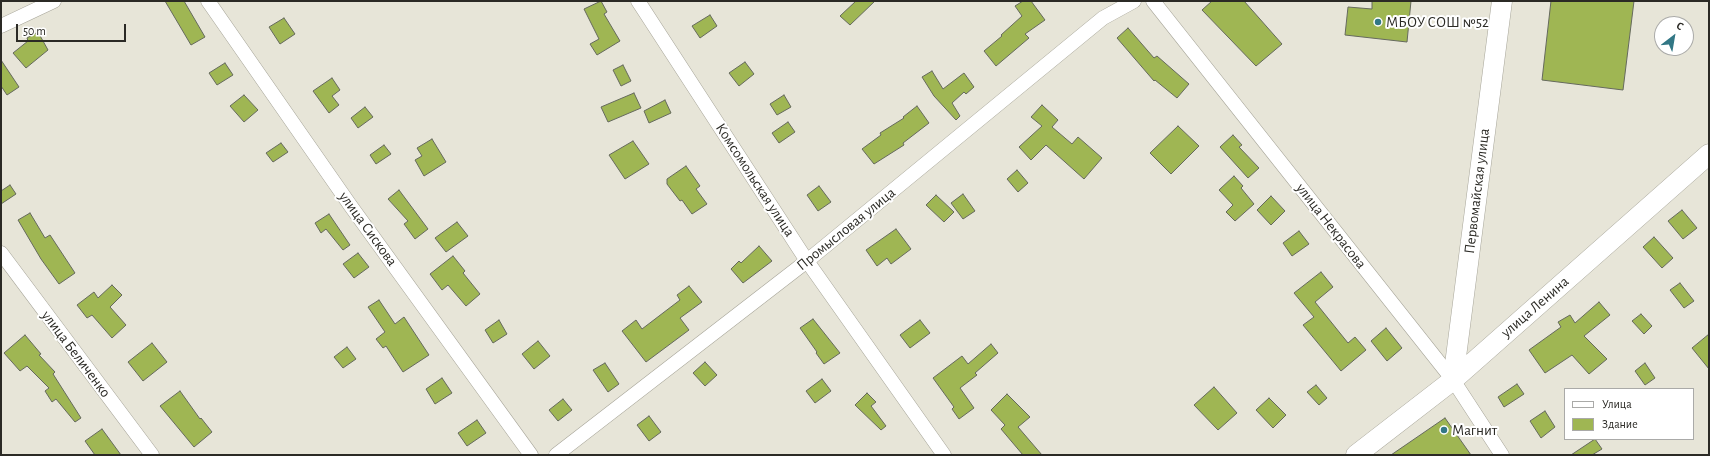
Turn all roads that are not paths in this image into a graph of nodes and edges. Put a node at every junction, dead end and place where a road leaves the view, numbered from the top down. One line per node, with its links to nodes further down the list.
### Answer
1 (54, 1): 7 (street)
2 (208, 1): 13 (street, улица Сискова)
3 (638, 1): 10 (street, Комсомольская улица)
4 (1134, 1): 10 (street, Промысловая улица)
5 (1153, 1): 11 (street, улица Некрасова)
6 (1502, 1): 11 (street, Первомайская улица)
7 (1, 26)
8 (1709, 154): 11 (street, улица Ленина)
9 (1, 253): 12 (street, улица Беличенко)
10 (807, 261): 14 (street, Промысловая улица); 15 (street, Комсомольская улица)
11 (1453, 380): 16 (street, улица Ленина); 17 (street, улица Некрасова)
12 (152, 455)
13 (531, 455)
14 (556, 455)
15 (944, 455)
16 (1356, 455)
17 (1502, 455)

